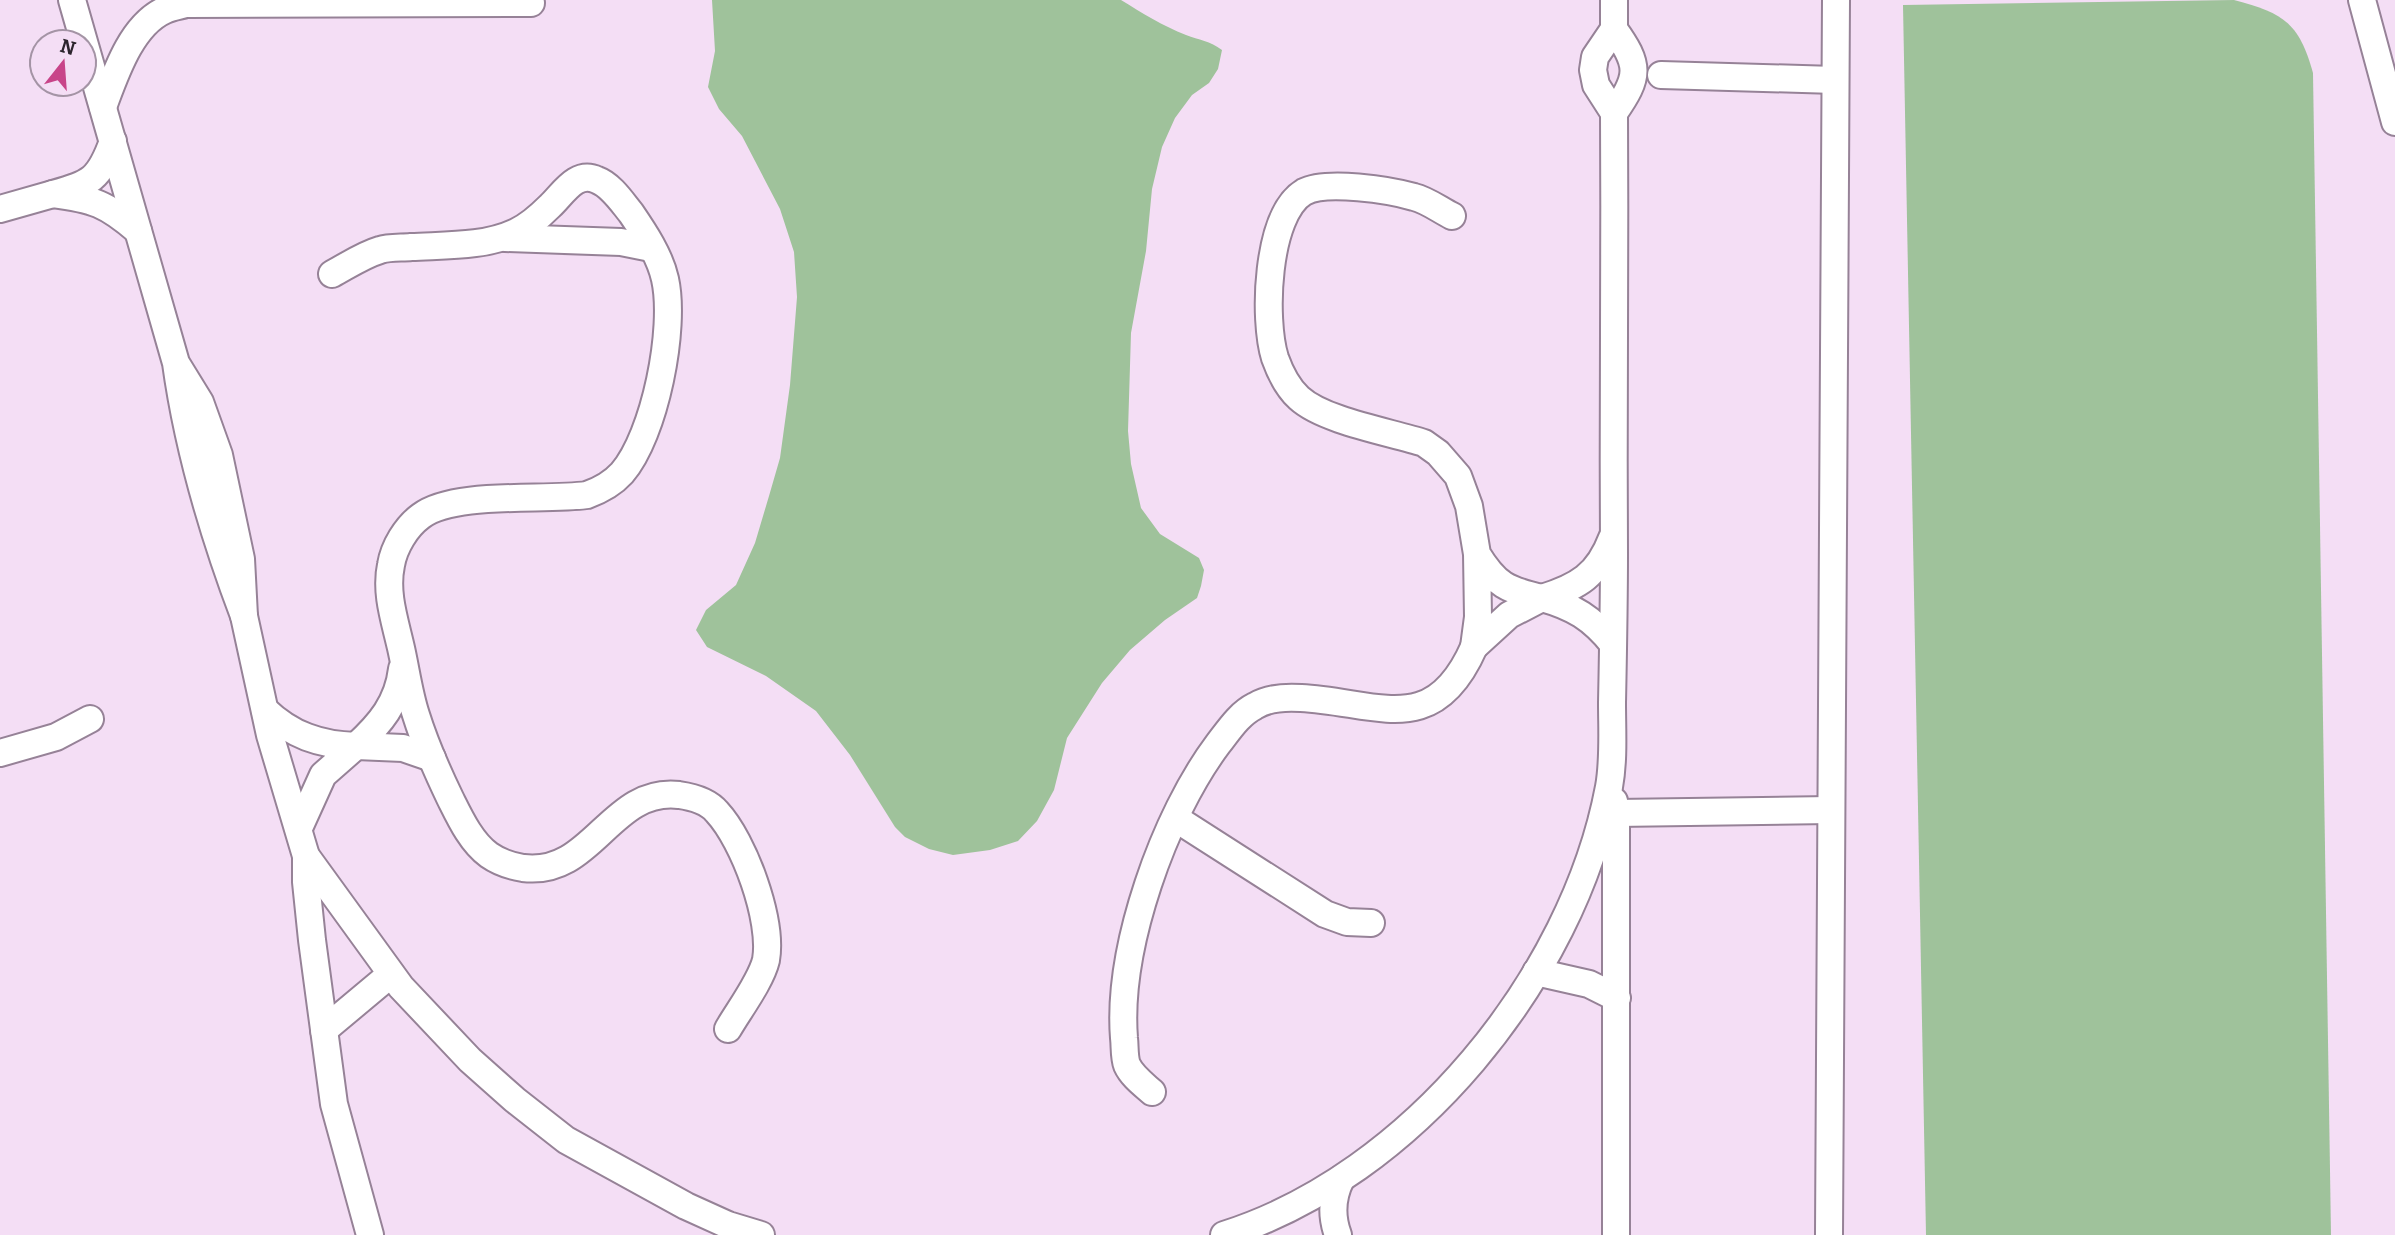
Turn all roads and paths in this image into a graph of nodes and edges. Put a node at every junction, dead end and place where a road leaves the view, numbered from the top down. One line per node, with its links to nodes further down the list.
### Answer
1 (72, 0): 12 (street)
2 (1614, 0): 7 (street)
3 (1836, 0): 10 (street)
4 (2362, 0): 13 (street)
5 (182, 2): 6 (street); 12 (street)
6 (531, 3)
7 (1614, 29): 8 (street); 11 (street)
8 (1631, 54): 9 (street); 11 (street)
9 (1661, 75): 10 (street); 11 (street)
10 (1835, 80): 33 (street)
11 (1621, 104): 22 (street)
12 (103, 107): 14 (street)
13 (2395, 122)
14 (113, 141): 15 (street); 18 (street)
15 (53, 194): 16 (street); 18 (street)
16 (0, 209)
17 (1452, 216): 23 (street)
18 (138, 231): 28 (street)
19 (499, 238): 20 (street); 20 (street); 21 (street)
20 (651, 248): 27 (street)
21 (332, 274)
22 (1614, 533): 24 (street); 25 (street)
23 (1477, 554): 24 (street); 26 (street)
24 (1542, 598): 25 (street); 26 (street)
25 (1613, 644): 34 (street)
26 (1475, 647): 35 (street)
27 (403, 661): 30 (street); 32 (street)
28 (265, 710): 30 (street); 36 (street)
29 (90, 719): 31 (street)
30 (356, 746): 32 (street); 36 (street)
31 (0, 753)
32 (432, 758): 42 (street)
33 (1831, 810): 34 (street); 51 (street)
34 (1609, 816): 39 (street); 41 (street)
35 (1175, 818): 38 (street); 44 (street)
36 (299, 828): 37 (street)
37 (306, 856): 40 (street); 43 (street)
38 (1371, 923)
39 (1536, 972): 41 (street); 45 (street)
40 (391, 974): 43 (street); 47 (street)
41 (1617, 998): 50 (street)
42 (728, 1029)
43 (324, 1030): 46 (street)
44 (1152, 1091)
45 (1340, 1180): 48 (street); 49 (street)
46 (370, 1235)
47 (761, 1235)
48 (1224, 1235)
49 (1338, 1235)
50 (1616, 1235)
51 (1829, 1235)

